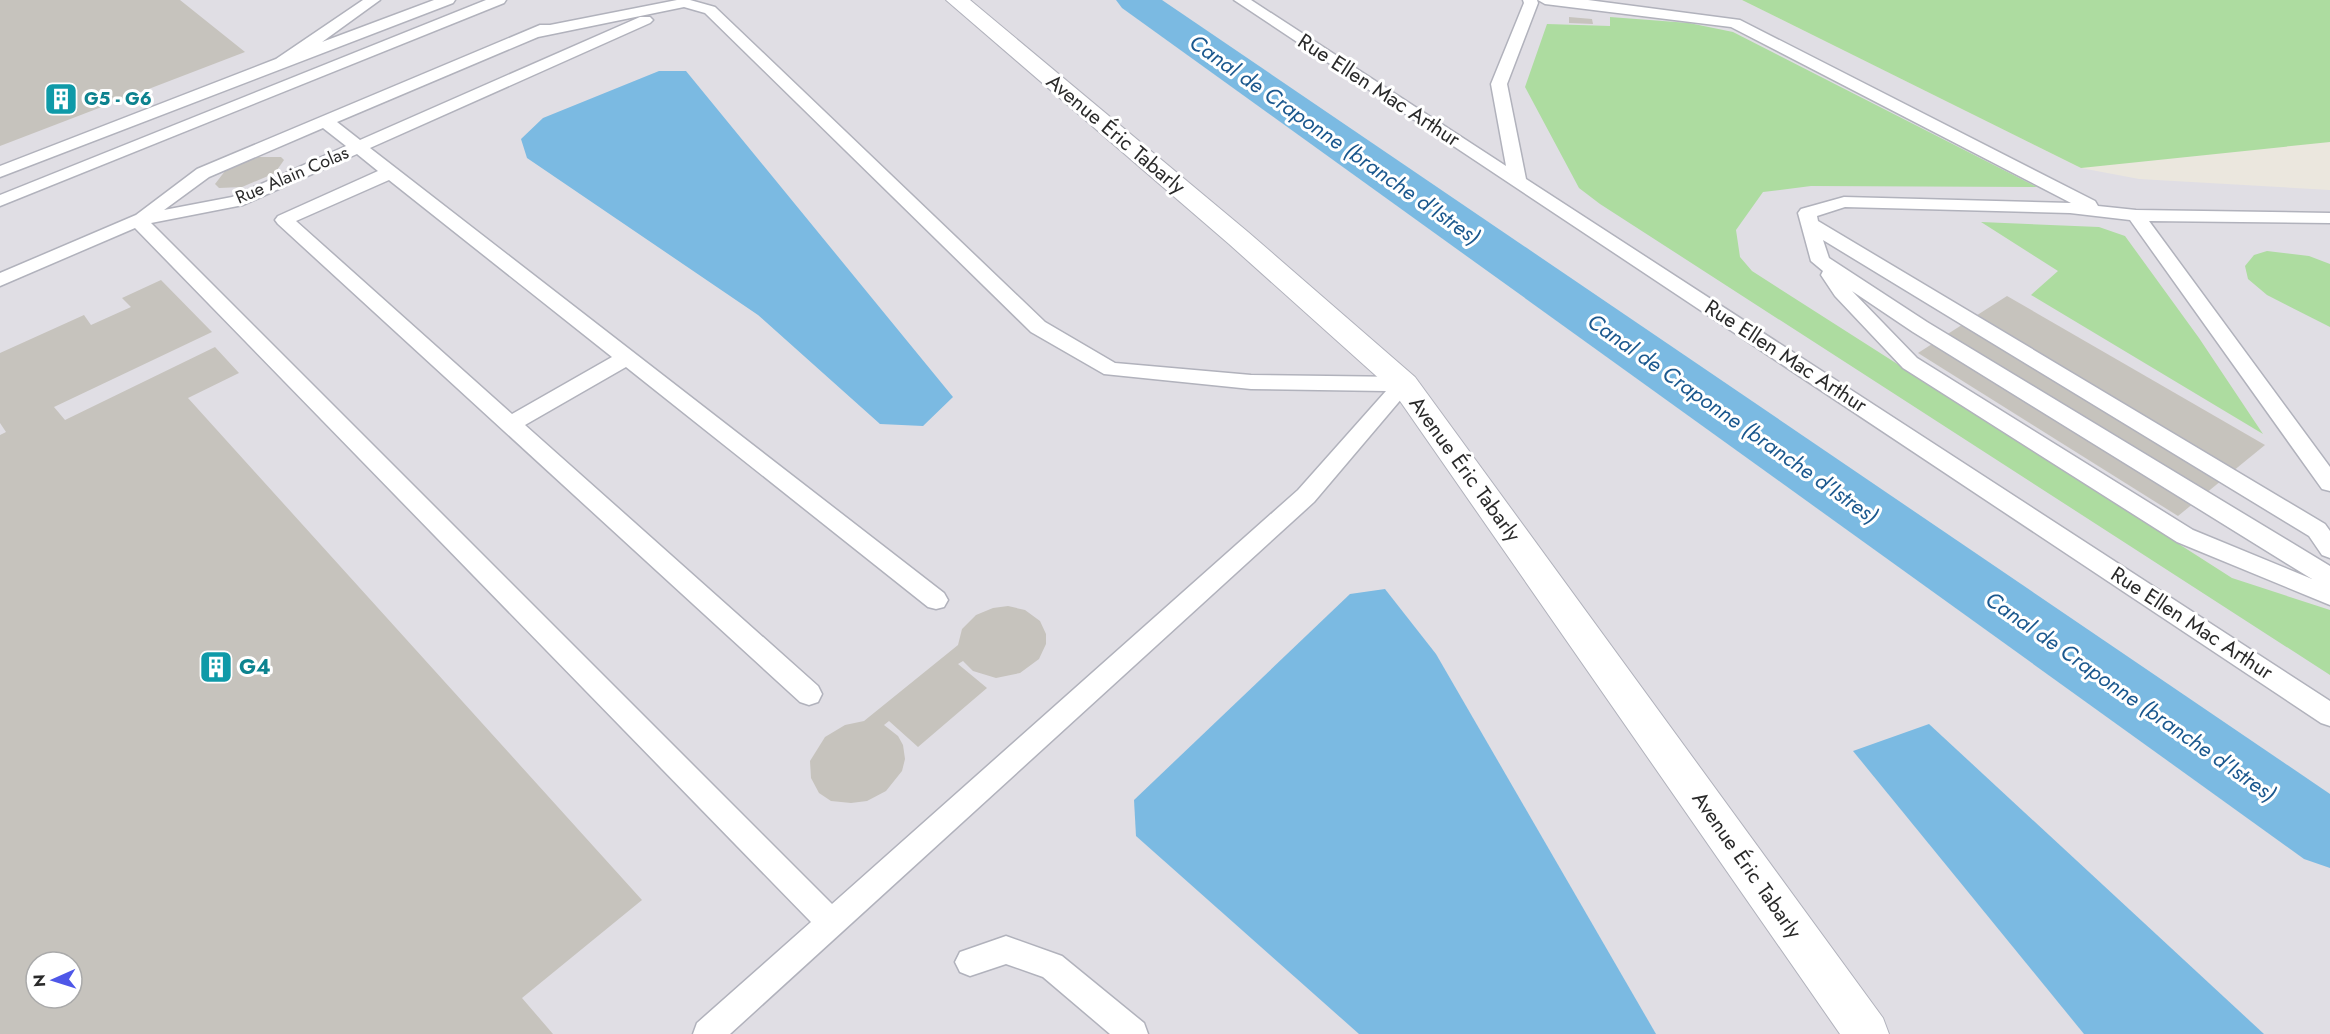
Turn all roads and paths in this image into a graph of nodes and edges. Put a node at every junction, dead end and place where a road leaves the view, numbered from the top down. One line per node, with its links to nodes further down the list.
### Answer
1 (373, 0): 11 (lane)
2 (448, 0): 11 (lane)
3 (499, 0): 17 (lane)
4 (614, 0): 10 (lane, Rue Alain Colas)
5 (957, 0): 26 (street, Avenue Éric Tabarly)
6 (1241, 0): 16 (lane, Rue Ellen Mac Arthur)
7 (1530, 0): 16 (lane)
8 (1545, 0): 18 (lane)
9 (687, 1): 10 (lane); 13 (lane, Rue Alain Colas); 26 (lane)
10 (533, 33): 12 (lane, Rue Alain Colas)
11 (282, 62): 15 (lane)
12 (325, 121): 13 (lane); 21 (lane, Rue Alain Colas)
13 (358, 147): 14 (lane); 21 (lane, Rue Alain Colas)
14 (391, 171): 25 (lane); 27 (lane)
15 (0, 172)
16 (1518, 181): 34 (lane, Rue Ellen Mac Arthur)
17 (0, 201)
18 (2100, 211): 19 (lane); 22 (lane)
19 (2136, 214): 20 (lane); 28 (lane)
20 (2330, 218)
21 (138, 220): 24 (lane); 35 (lane)
22 (1809, 223): 23 (lane); 29 (lane)
23 (1820, 261): 30 (lane); 31 (lane)
24 (0, 280)
25 (628, 357): 27 (lane); 32 (lane)
26 (1404, 384): 35 (lane); 39 (street, Avenue Éric Tabarly)
27 (510, 424): 33 (lane)
28 (2330, 483)
29 (2330, 549)
30 (2330, 578)
31 (2330, 596)
32 (936, 600)
33 (809, 694)
34 (2330, 715)
35 (831, 923): 37 (lane)
36 (970, 962): 38 (lane)
37 (708, 1034)
38 (1133, 1034)
39 (1867, 1034)

